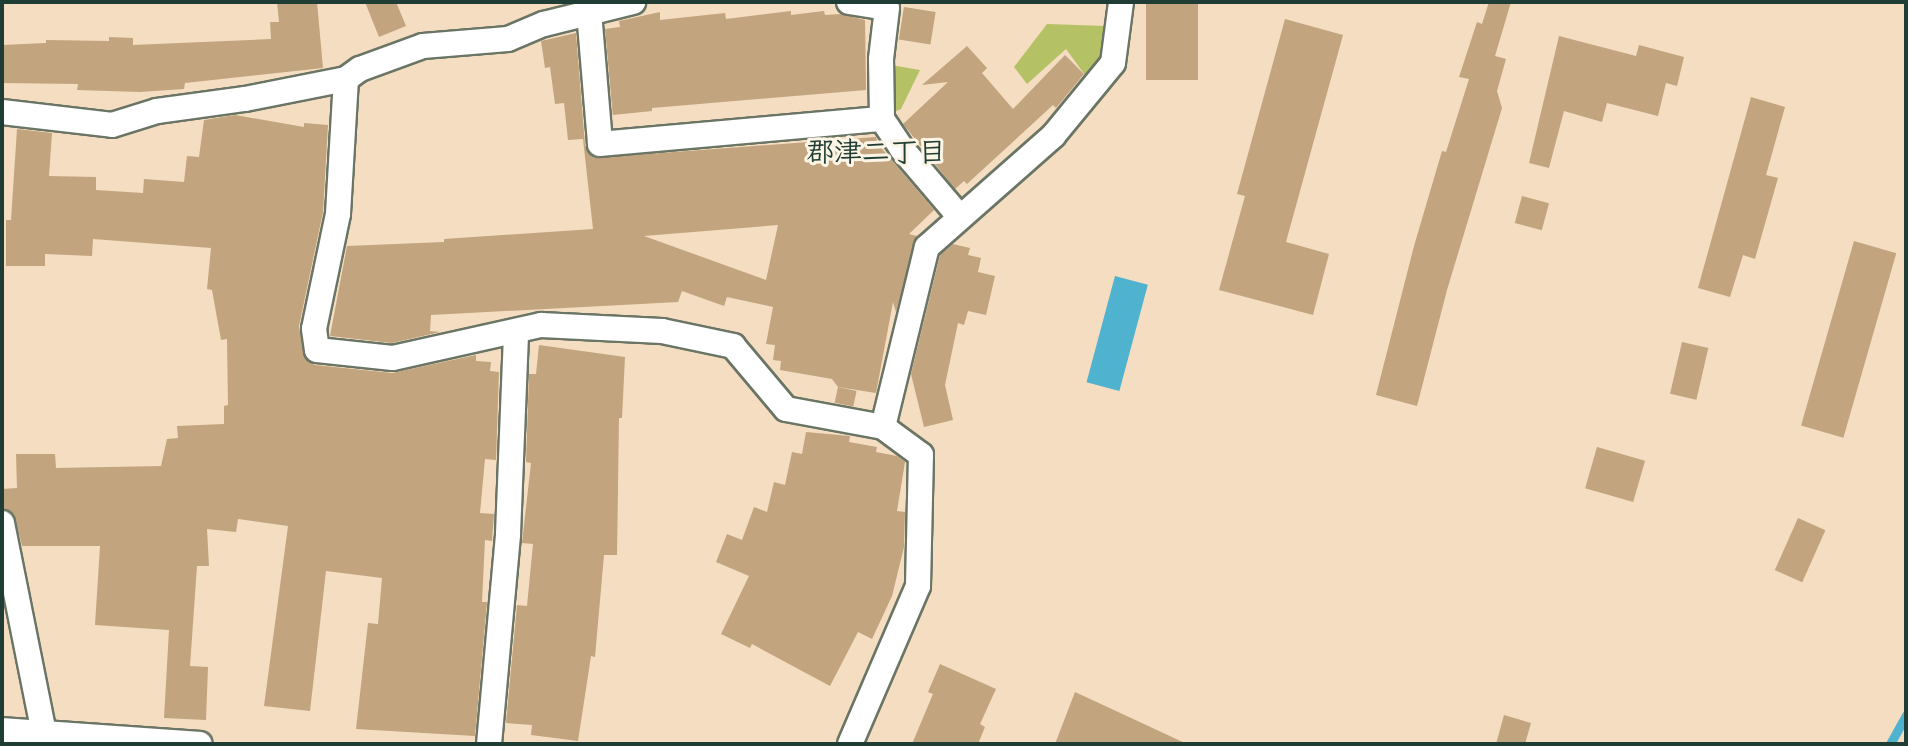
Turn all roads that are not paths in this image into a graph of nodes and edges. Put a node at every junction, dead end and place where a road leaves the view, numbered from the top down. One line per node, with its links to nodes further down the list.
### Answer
1 (633, 2): 4 (street)
2 (849, 2): 7 (street)
3 (1121, 2): 8 (street)
4 (589, 12): 5 (street); 7 (street)
5 (346, 79): 6 (street); 9 (street)
6 (2, 112)
7 (882, 119): 8 (street)
8 (959, 216): 10 (street)
9 (516, 333): 10 (street); 15 (street)
10 (883, 427): 16 (street)
11 (2, 523): 13 (street)
12 (2, 730): 13 (street)
13 (46, 738): 14 (street)
14 (200, 744)
15 (489, 744)
16 (850, 744)

